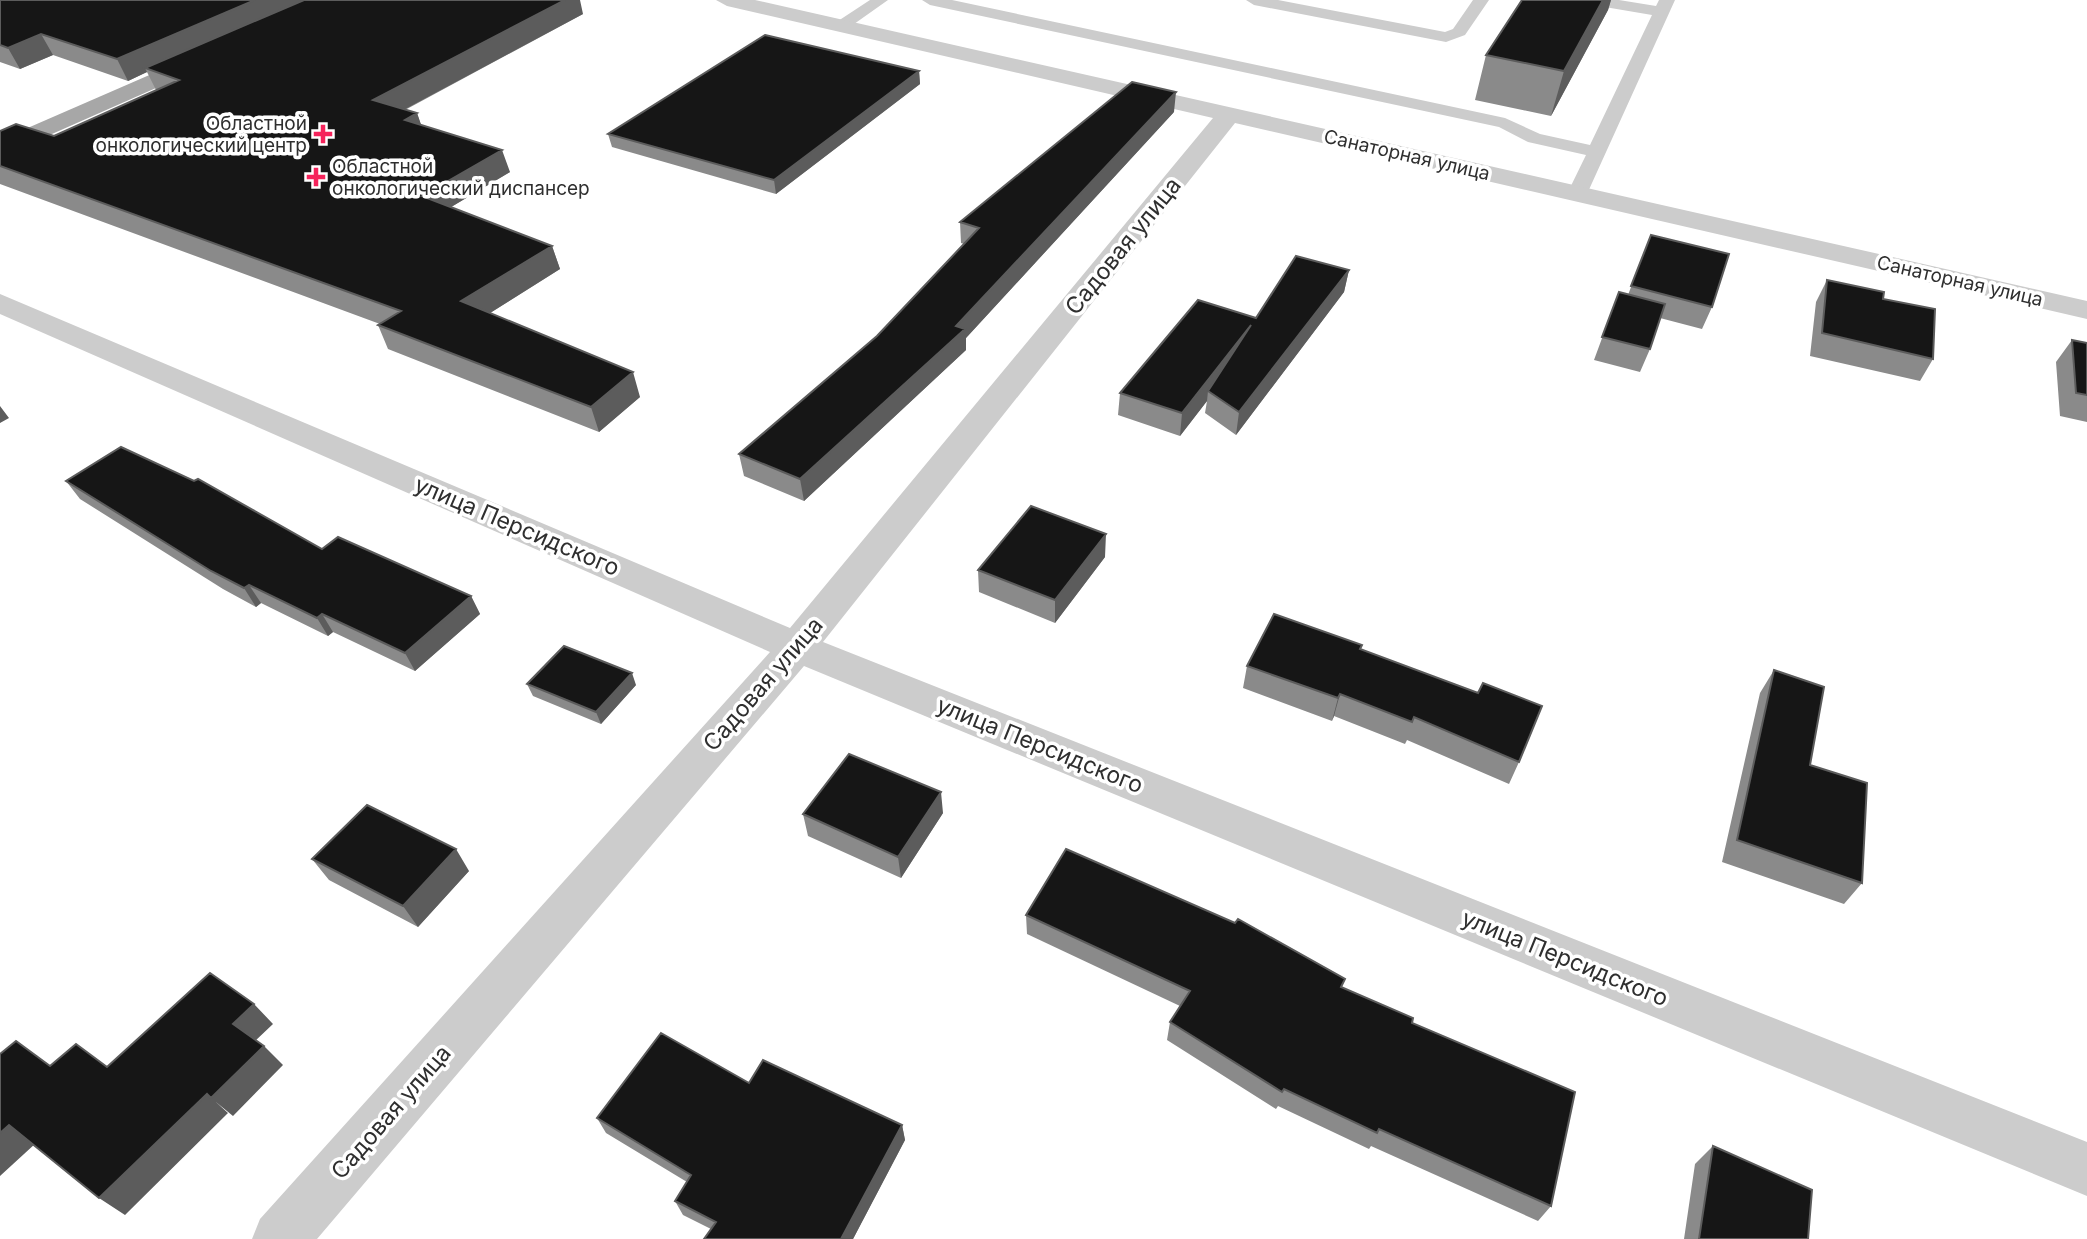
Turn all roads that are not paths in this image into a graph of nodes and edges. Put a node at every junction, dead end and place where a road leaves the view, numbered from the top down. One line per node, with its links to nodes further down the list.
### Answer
1 (727, 0): 8 (street, Санаторная улица)
2 (880, 0): 8 (lane)
3 (930, 0): 12 (lane)
4 (1254, 0): 5 (lane)
5 (1481, 0)
6 (1593, 0): 7 (lane)
7 (1664, 6): 12 (lane)
8 (841, 26): 10 (street, Санаторная улица)
9 (224, 50): 11 (main road)
10 (1229, 115): 13 (street, Санаторная улица); 16 (street, Садовая улица)
11 (0, 149)
12 (1596, 152): 13 (lane)
13 (1577, 194): 15 (street, Санаторная улица)
14 (0, 303): 16 (street, улица Персидского)
15 (2087, 310)
16 (797, 647): 17 (street, улица Персидского); 18 (street, Садовая улица)
17 (2087, 1169)
18 (280, 1239)

